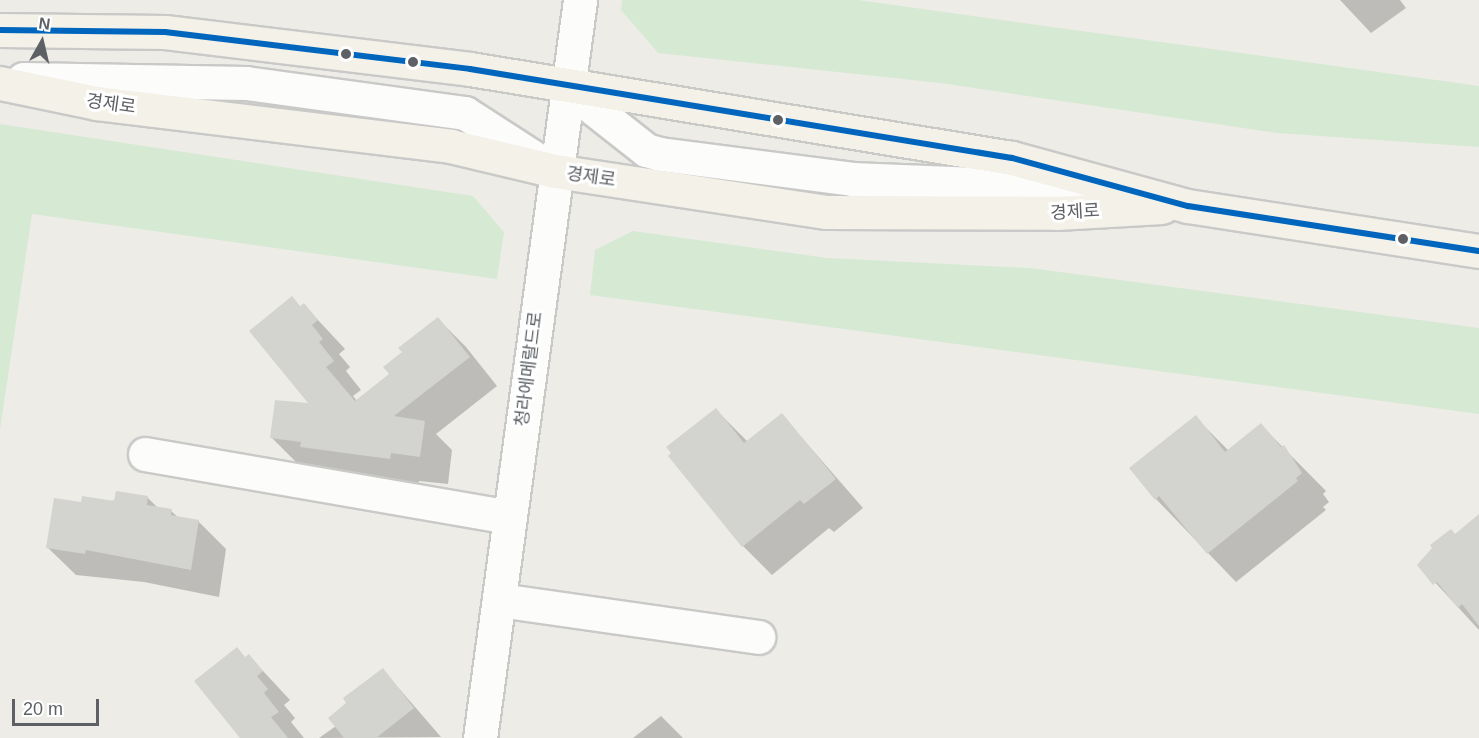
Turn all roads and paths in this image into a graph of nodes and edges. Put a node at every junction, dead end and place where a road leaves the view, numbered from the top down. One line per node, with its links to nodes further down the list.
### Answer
1 (580, 0): 5 (street, 청라에메랄드로)
2 (0, 30): 5 (main road, 경제로)
3 (0, 79): 6 (street)
4 (0, 83): 6 (main road, 경제로)
5 (566, 87): 6 (street, 청라에메랄드로); 7 (main road, 경제로); 7 (street)
6 (555, 171): 8 (main road, 경제로); 11 (street, 청라에메랄드로)
7 (1132, 190): 8 (main road, 경제로)
8 (1188, 206): 9 (main road, 경제로)
9 (1477, 251)
10 (145, 454): 11 (street)
11 (509, 517): 12 (street, 청라에메랄드로)
12 (499, 600): 13 (street); 14 (street, 청라에메랄드로)
13 (758, 637)
14 (480, 738)

